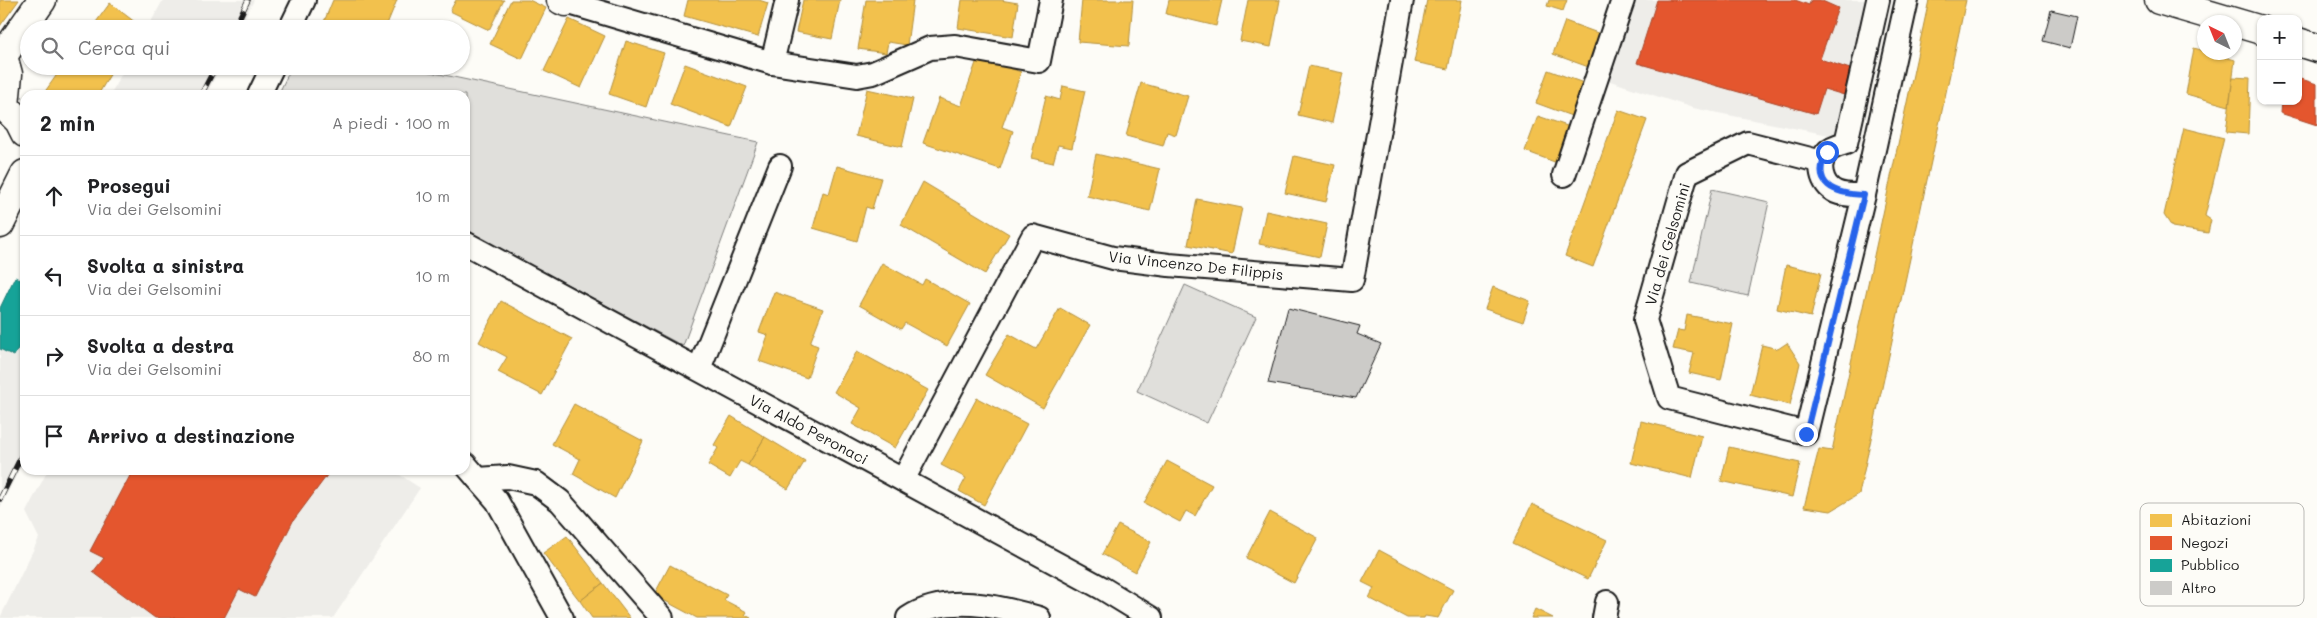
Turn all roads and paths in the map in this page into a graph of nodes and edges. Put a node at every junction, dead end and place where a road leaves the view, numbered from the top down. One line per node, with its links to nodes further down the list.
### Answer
1 (42, 0): 11 (street)
2 (304, 0): 12 (street)
3 (786, 0): 18 (street)
4 (1051, 0): 18 (street)
5 (1402, 0): 32 (street, Via Vincenzo De Filippis)
6 (1622, 0): 25 (street)
7 (1878, 0): 23 (street)
8 (1906, 0): 27 (street, Via dei Gelsomini)
9 (2159, 0): 13 (street)
10 (565, 1): 18 (street)
11 (28, 20)
12 (294, 20)
13 (2257, 29)
14 (20, 31): 17 (street)
15 (2302, 43): 16 (street)
16 (2317, 48)
17 (1, 58): 21 (street)
18 (772, 63)
19 (268, 75): 20 (street)
20 (261, 90)
21 (2, 104): 22 (street)
22 (20, 123)
23 (1822, 162): 27 (street); 27 (street, Via dei Gelsomini)
24 (780, 166): 30 (street)
25 (1564, 175)
26 (20, 184): 28 (street)
27 (1864, 195)
28 (0, 224)
29 (470, 246): 30 (street, Via Aldo Peronaci)
30 (699, 370): 32 (street, Via Aldo Peronaci)
31 (472, 471): 33 (street); 34 (street)
32 (903, 480): 37 (street, Via Aldo Peronaci)
33 (562, 618)
34 (662, 618)
35 (908, 618): 36 (street)
36 (1039, 618)
37 (1151, 618)

